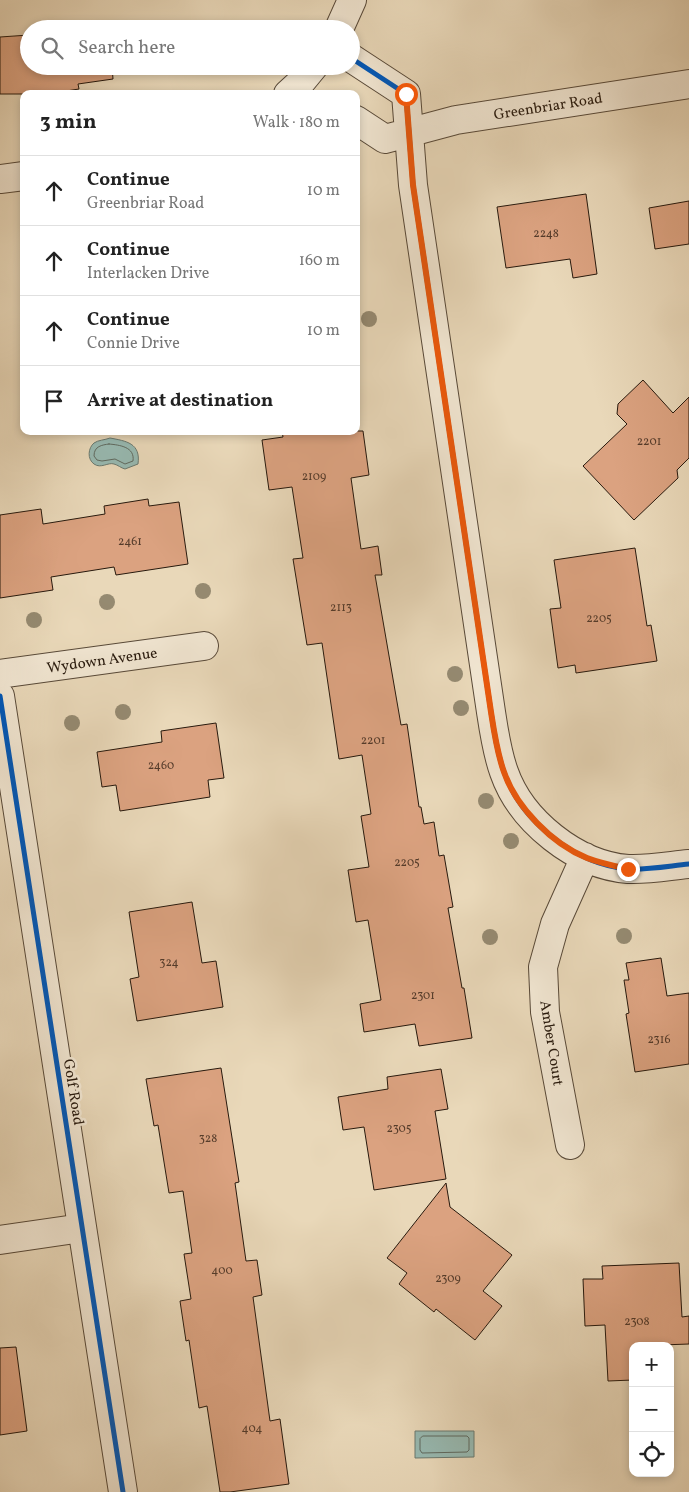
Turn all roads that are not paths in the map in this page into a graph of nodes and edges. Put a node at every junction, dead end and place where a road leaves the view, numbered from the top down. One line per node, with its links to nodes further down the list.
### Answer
1 (352, 0): 2 (street)
2 (343, 20)
3 (360, 64): 6 (street)
4 (689, 84): 6 (street, Greenbriar Road)
5 (360, 123): 6 (street, Greenbriar Road)
6 (409, 132): 12 (street)
7 (20, 176): 8 (street)
8 (0, 179)
9 (204, 646): 10 (street, Wydown Avenue)
10 (0, 674)
11 (0, 696): 15 (street, Golf Road)
12 (585, 857): 13 (street); 14 (street, Amber Court)
13 (689, 864)
14 (570, 1145)
15 (82, 1228): 16 (street); 17 (street, Golf Road)
16 (0, 1240)
17 (123, 1492)

